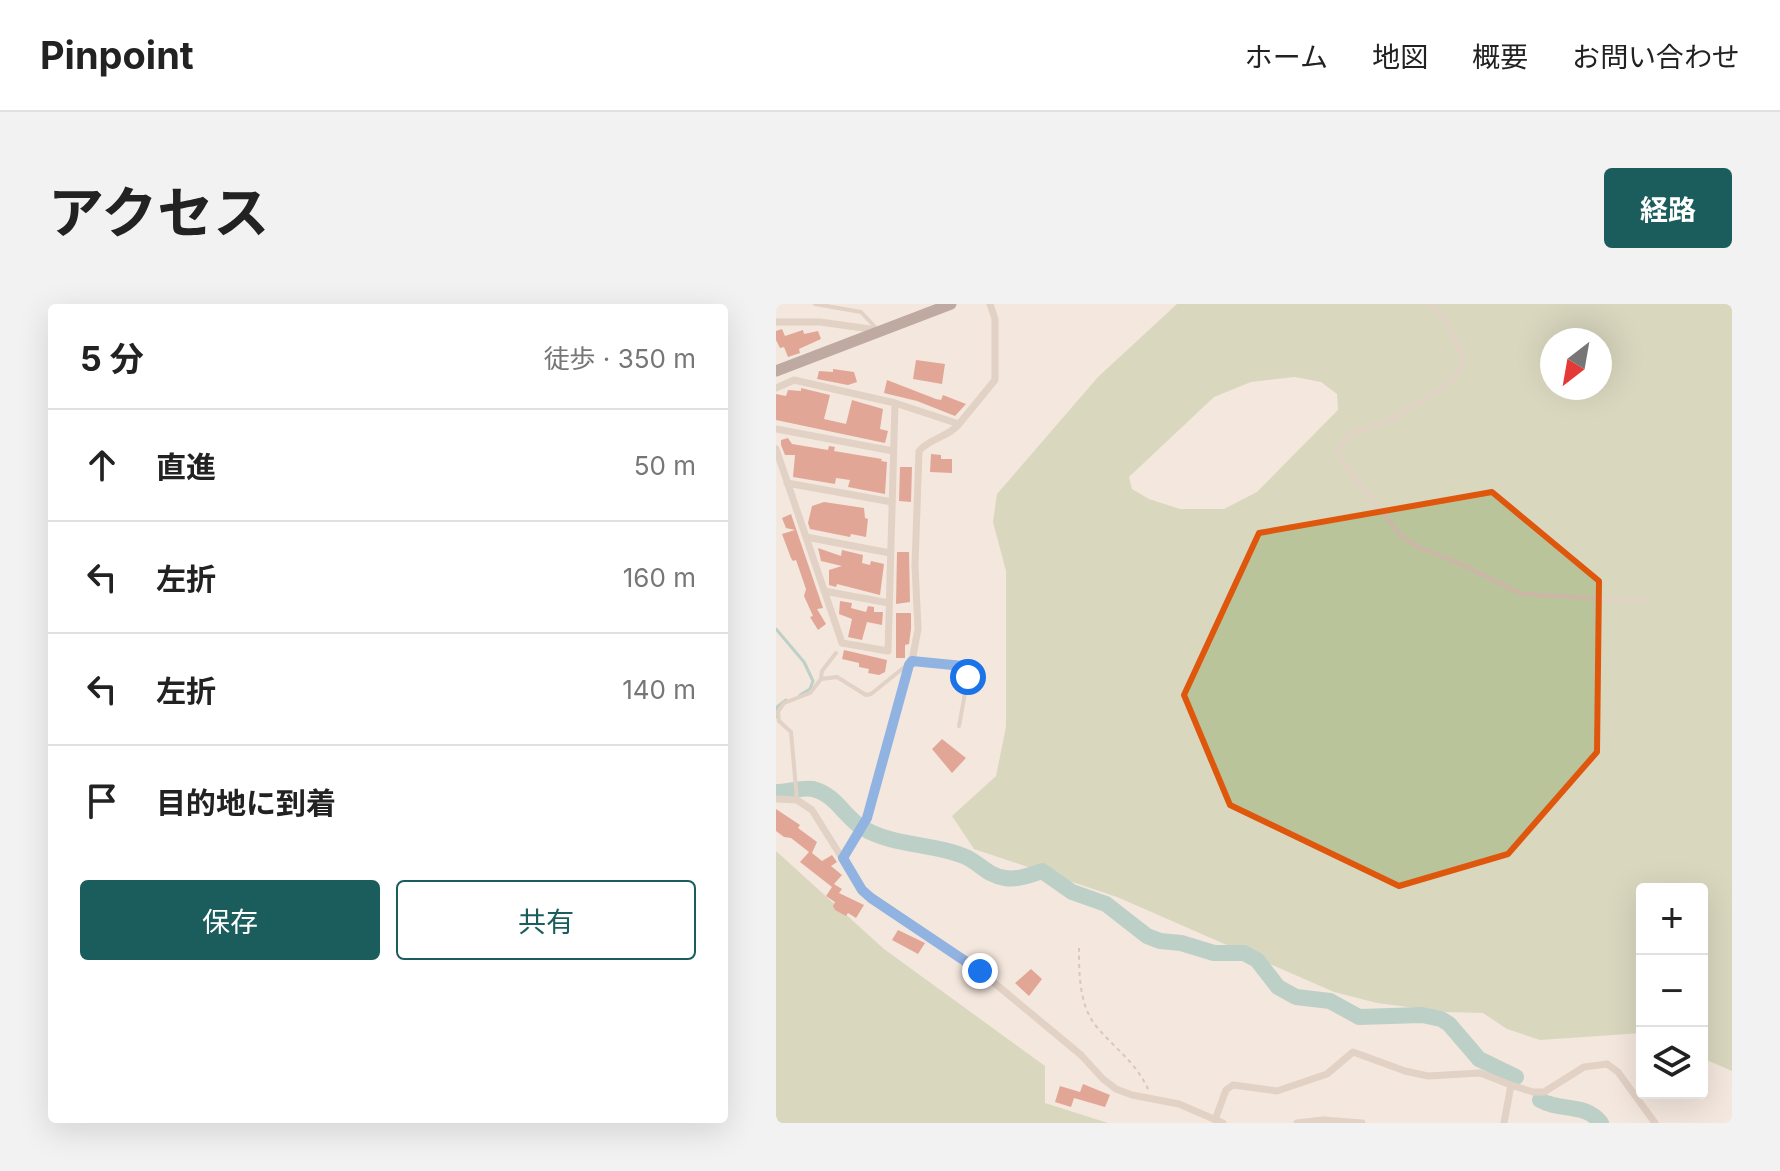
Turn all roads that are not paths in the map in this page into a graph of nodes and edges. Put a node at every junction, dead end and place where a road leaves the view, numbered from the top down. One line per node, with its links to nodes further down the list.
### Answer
1 (815, 304): 6 (lane)
2 (951, 304): 6 (main road)
3 (990, 304): 10 (street)
4 (1432, 304): 19 (lane)
5 (776, 322): 6 (street)
6 (879, 331): 7 (main road)
7 (776, 371)
8 (776, 388): 9 (street)
9 (895, 403): 10 (street); 13 (street)
10 (959, 424): 22 (street)
11 (776, 429): 13 (street)
12 (776, 449): 14 (street)
13 (893, 451): 15 (street)
14 (787, 483): 15 (street); 16 (street)
15 (892, 502): 17 (street)
16 (806, 537): 17 (street); 18 (street)
17 (890, 553): 20 (street)
18 (824, 591): 20 (street); 20 (street)
19 (1644, 599)
20 (889, 603)
21 (836, 653): 23 (lane)
22 (912, 661): 23 (lane); 24 (lane)
23 (821, 679): 25 (lane)
24 (959, 726)
25 (797, 793): 26 (street); 28 (street)
26 (776, 799)
27 (1511, 1085): 28 (street); 31 (street); 32 (street)
28 (1219, 1121)
29 (1297, 1123): 30 (street)
30 (1362, 1123)
31 (1504, 1123)
32 (1655, 1123)

